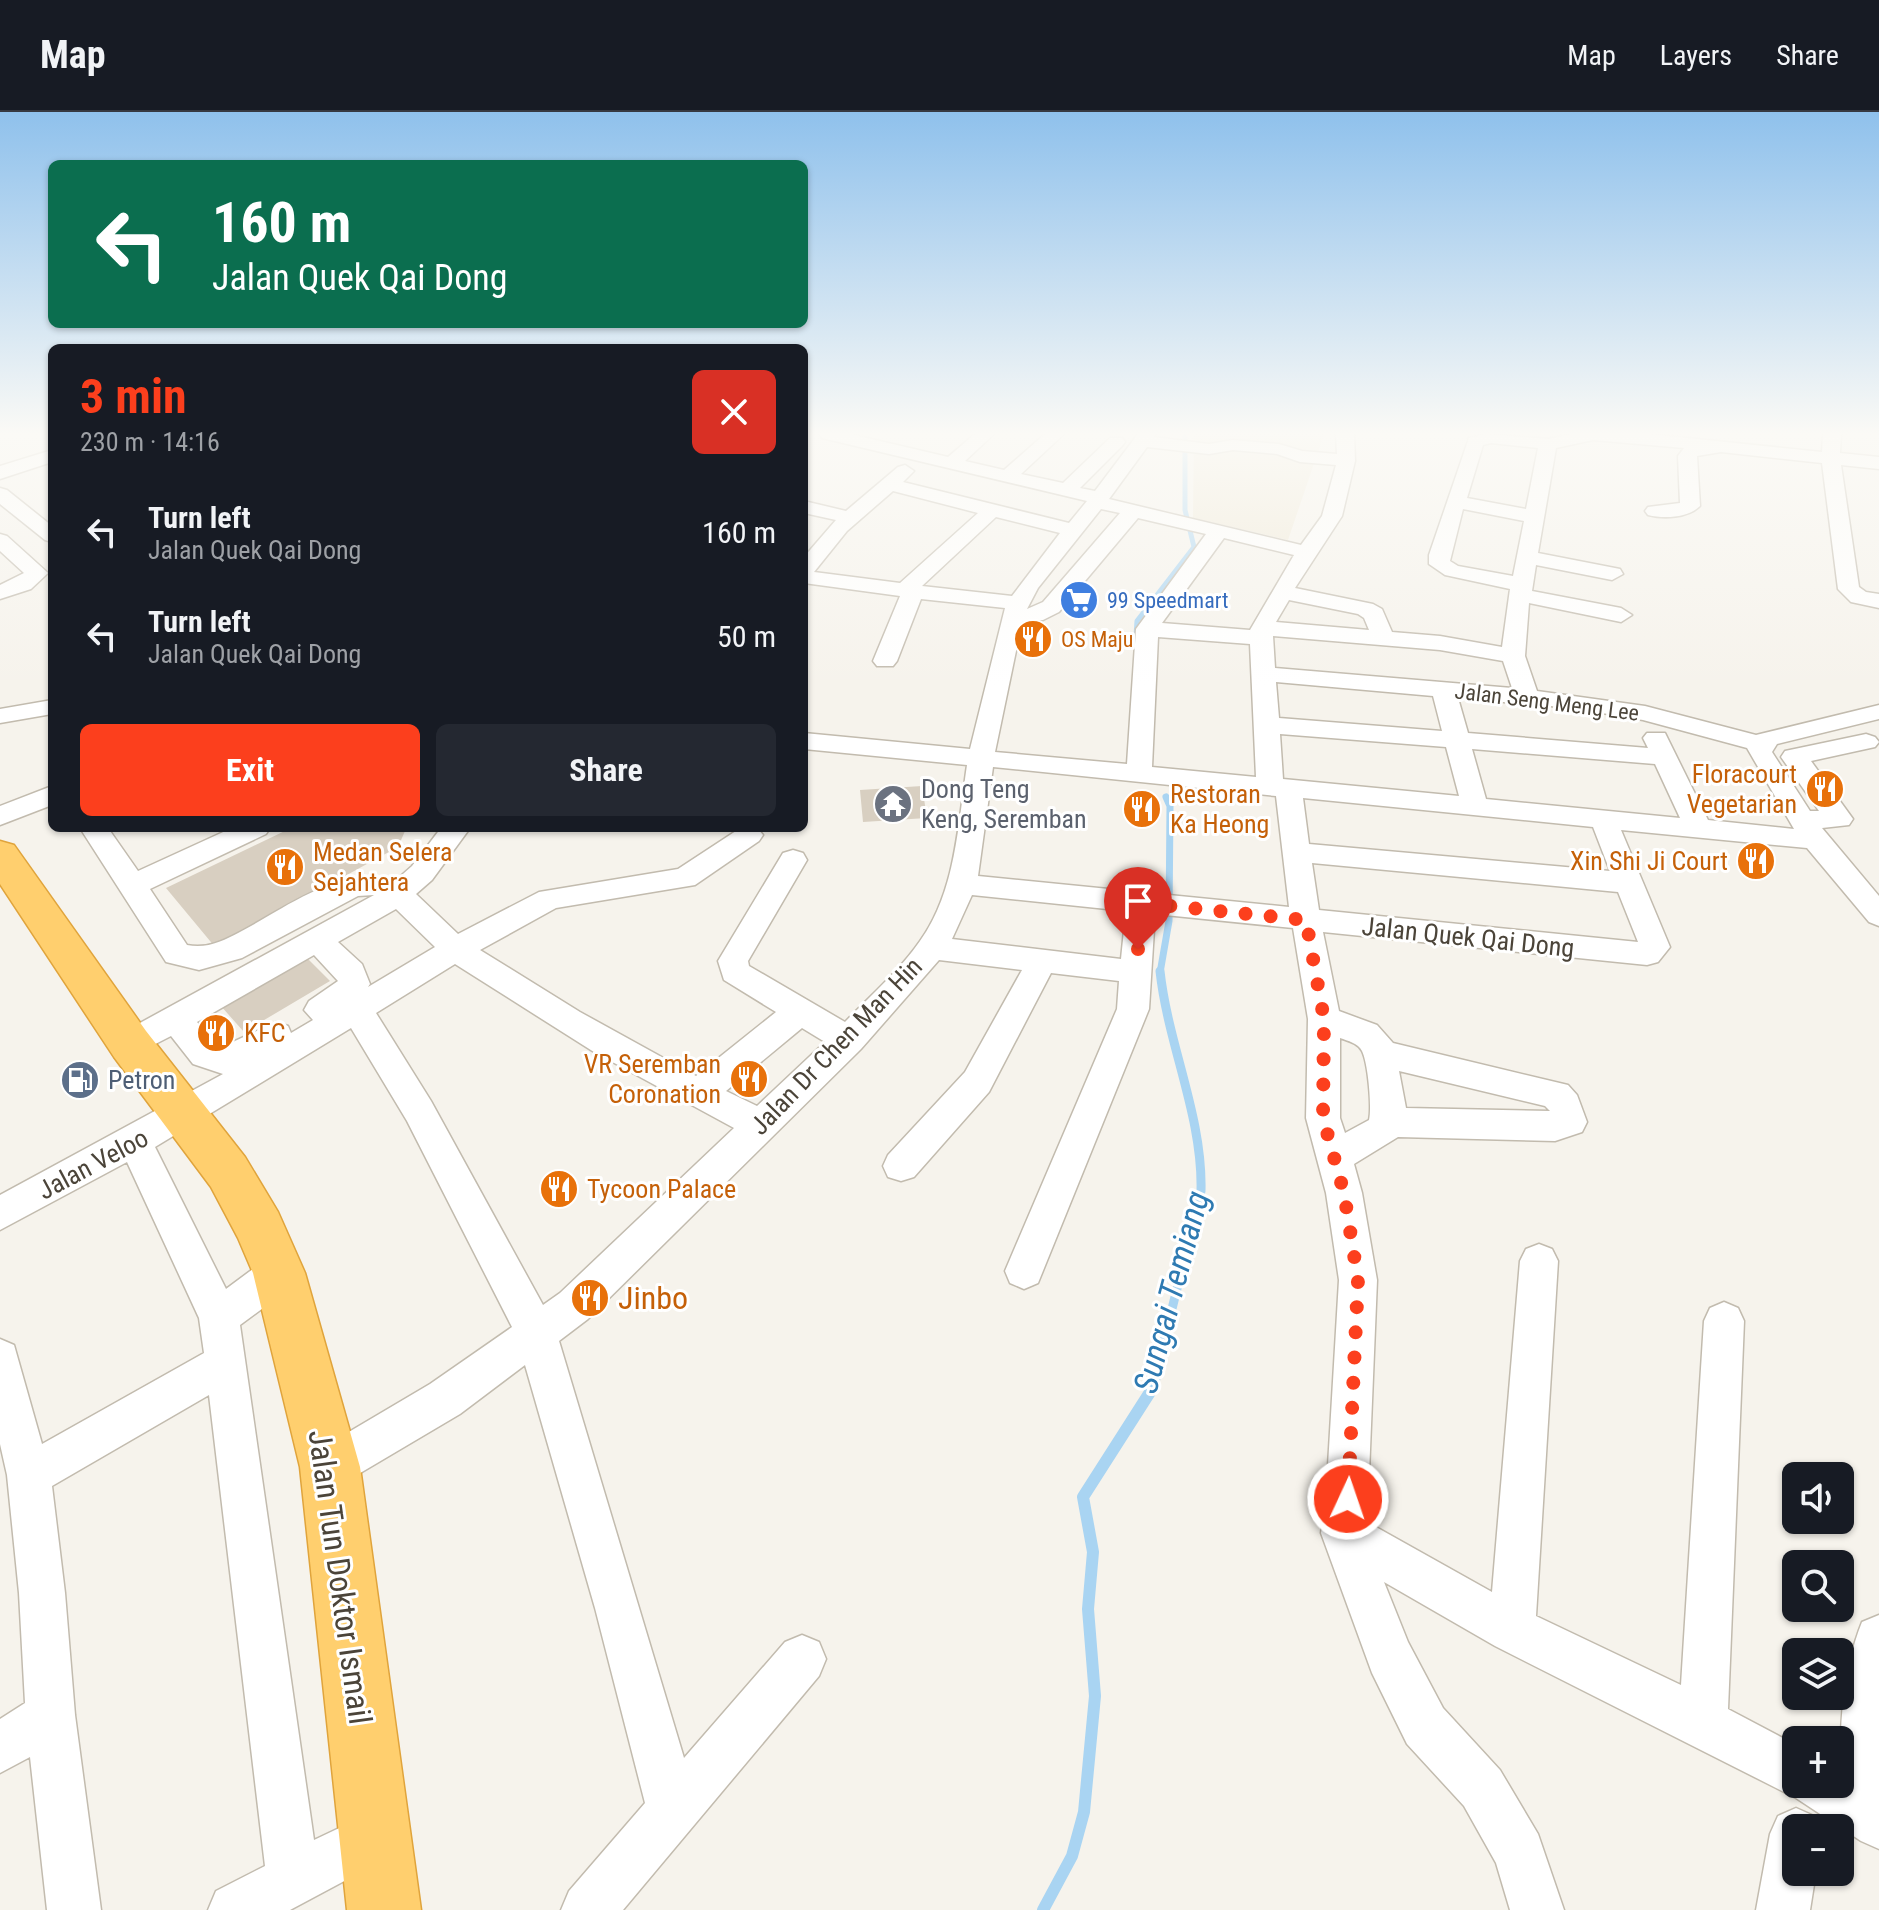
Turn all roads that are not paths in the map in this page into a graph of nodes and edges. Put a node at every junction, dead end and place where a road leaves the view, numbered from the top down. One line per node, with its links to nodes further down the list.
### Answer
1 (1535, 517): 17 (street)
2 (30, 518): 14 (street)
3 (850, 518): 18 (street)
4 (984, 518): 21 (street)
5 (1024, 518): 13 (street)
6 (1082, 518): 13 (street, Jalan Dr Chen Man Hin)
7 (1127, 518): 27 (street)
8 (1162, 518): 12 (street)
9 (1331, 518): 16 (street)
10 (1450, 518): 22 (street)
11 (1839, 518): 26 (street)
12 (1210, 529): 16 (street); 30 (street)
13 (1072, 530): 27 (street, Jalan Dr Chen Man Hin)
14 (48, 533)
15 (0, 540): 23 (street)
16 (1306, 552): 24 (street)
17 (1527, 557): 19 (street); 22 (street)
18 (808, 565)
19 (1612, 574)
20 (808, 577): 21 (street)
21 (910, 589): 27 (street); 34 (street)
22 (1522, 590): 29 (street); 33 (street)
23 (0, 592)
24 (1282, 592): 31 (street); 32 (street)
25 (48, 593): 28 (street)
26 (1879, 601)
27 (1015, 609): 42 (street, Jalan Dr Chen Man Hin)
28 (0, 611)
29 (1621, 615)
30 (1147, 629): 31 (street); 52 (street)
31 (1261, 633): 32 (street); 35 (street)
32 (1383, 638): 33 (street)
33 (1513, 656): 37 (street)
34 (885, 661)
35 (1263, 674): 36 (street, Jalan Seng Meng Lee); 44 (street)
36 (1444, 690): 37 (street, Jalan Seng Meng Lee); 45 (street)
37 (1527, 697): 40 (street, Jalan Seng Meng Lee)
38 (48, 708): 41 (street)
39 (1879, 712): 43 (street)
40 (1645, 713): 47 (street, Jalan Seng Meng Lee); 50 (street)
41 (0, 716)
42 (989, 720): 49 (street); 51 (street, Jalan Dr Chen Man Hin)
43 (1842, 720): 47 (street); 48 (street)
44 (1267, 725): 45 (street); 53 (street)
45 (1457, 740): 50 (street); 56 (street)
46 (808, 741): 49 (street)
47 (1760, 744): 60 (street)
48 (1873, 749): 60 (street)
49 (913, 751): 51 (street); 55 (street)
50 (1665, 757): 59 (street)
51 (981, 759): 52 (street); 55 (street, Jalan Dr Chen Man Hin)
52 (1139, 774): 53 (street)
53 (1279, 788): 56 (street); 65 (street)
54 (48, 797): 57 (street)
55 (976, 797): 69 (street, Jalan Dr Chen Man Hin)
56 (1475, 807): 58 (street)
57 (0, 816)
58 (1603, 819): 59 (street); 68 (street, Jalan Quek Qai Dong)
59 (1698, 828): 60 (street)
60 (1808, 830): 73 (street)
61 (102, 832): 70 (street)
62 (247, 832): 70 (street)
63 (453, 832): 71 (street)
64 (749, 835): 77 (street, Jalan Veloo)
65 (1297, 852): 68 (street); 74 (street)
66 (793, 860): 81 (street)
67 (5, 870): 85 (highway, Jalan Tun Doktor Ismail)
68 (1629, 883): 74 (street, Jalan Quek Qai Dong)
69 (961, 884): 72 (street, Jalan Quek Qai Dong); 76 (street, Jalan Dr Chen Man Hin)
70 (133, 885): 71 (street)
71 (397, 895): 75 (street); 77 (street)
72 (1147, 903): 74 (street, Jalan Quek Qai Dong); 79 (street)
73 (1879, 915)
74 (1306, 920): 83 (street)
75 (317, 940): 82 (street); 82 (street)
76 (932, 948): 78 (street); 84 (street, Jalan Dr Chen Man Hin)
77 (456, 949): 80 (street, Jalan Veloo); 87 (street)
78 (1042, 961): 79 (street); 93 (street)
79 (1137, 972): 96 (street)
80 (357, 1010): 88 (street, Jalan Veloo); 100 (street)
81 (800, 1011): 84 (street); 87 (street)
82 (176, 1019): 85 (street)
83 (1324, 1019): 86 (street); 92 (street)
84 (849, 1040): 90 (street, Jalan Dr Chen Man Hin)
85 (130, 1044): 88 (highway, Jalan Tun Doktor Ismail)
86 (1378, 1053): 89 (street); 89 (street)
87 (698, 1094): 90 (street)
88 (186, 1113): 91 (street, Jalan Veloo); 97 (highway, Jalan Tun Doktor Ismail)
89 (1386, 1122): 92 (street)
90 (760, 1124): 100 (street, Jalan Dr Chen Man Hin)
91 (135, 1141): 94 (street, Jalan Veloo); 98 (street)
92 (1334, 1157): 105 (street)
93 (901, 1166)
94 (0, 1213)
95 (1539, 1261): 106 (street)
96 (1024, 1271)
97 (279, 1273): 98 (street); 103 (highway, Jalan Tun Doktor Ismail)
98 (219, 1317): 102 (street)
99 (1724, 1321): 110 (street)
100 (536, 1332): 103 (street, Jalan Dr Chen Man Hin); 114 (street)
101 (0, 1359): 104 (street)
102 (227, 1362): 104 (street); 116 (street)
103 (330, 1467): 115 (highway, Jalan Tun Doktor Ismail)
104 (29, 1475): 109 (street)
105 (1343, 1533): 106 (street); 122 (street)
106 (1512, 1629): 110 (street)
107 (1879, 1639): 113 (street)
108 (802, 1659): 114 (street)
109 (50, 1715): 111 (street); 118 (street)
110 (1703, 1722): 112 (street)
111 (0, 1748)
112 (1782, 1765)
113 (1849, 1804)
114 (673, 1810): 121 (street)
115 (375, 1837): 116 (street); 120 (highway, Jalan Tun Doktor Ismail)
116 (293, 1880): 119 (street)
117 (1787, 1886): 123 (street)
118 (74, 1910)
119 (235, 1910)
120 (384, 1910)
121 (588, 1910)
122 (1537, 1910)
123 (1783, 1910)

